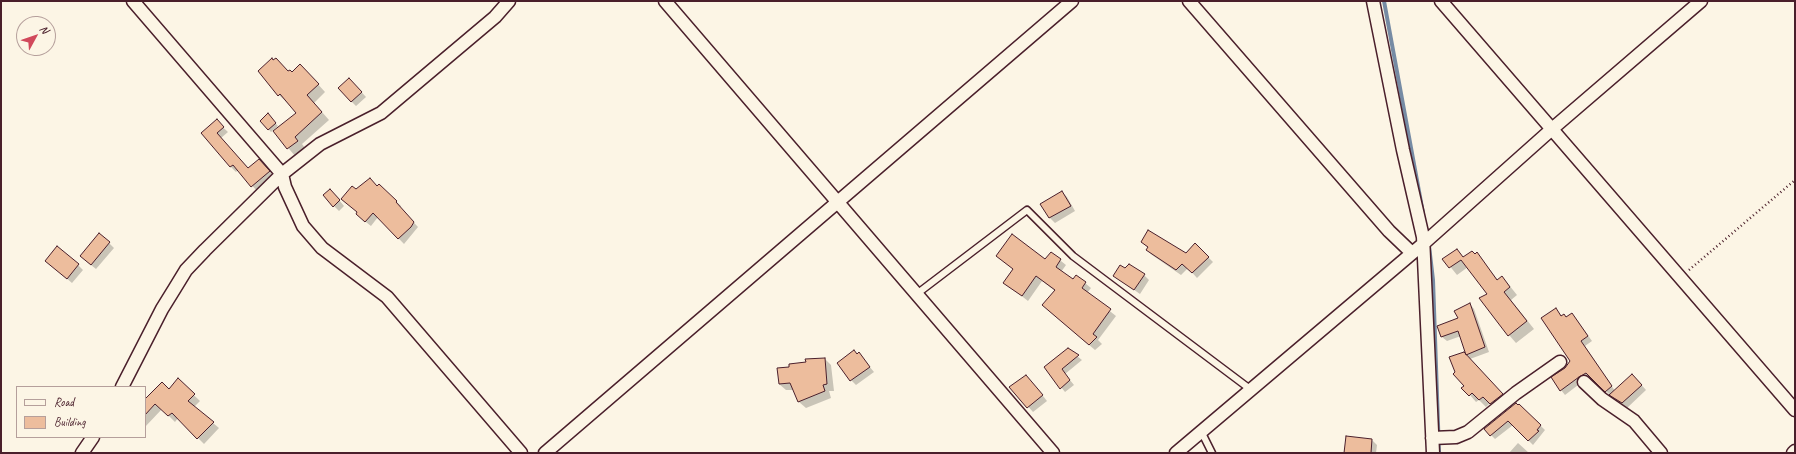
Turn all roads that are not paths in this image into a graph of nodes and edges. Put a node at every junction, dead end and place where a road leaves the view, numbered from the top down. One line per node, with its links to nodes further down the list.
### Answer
1 (133, 1): 10 (street)
2 (509, 1): 10 (street)
3 (665, 1): 11 (street)
4 (1072, 1): 11 (street)
5 (1190, 1): 13 (street)
6 (1373, 1): 12 (street)
7 (1441, 1): 9 (street)
8 (1701, 1): 9 (street)
9 (1552, 130): 12 (street); 19 (street)
10 (282, 174): 17 (street); 25 (street)
11 (837, 203): 14 (street); 26 (street)
12 (1423, 244): 13 (street); 22 (street)
13 (1412, 254): 18 (street)
14 (918, 294): 18 (lane); 27 (street)
15 (1560, 362): 22 (street)
16 (1584, 382): 31 (street)
17 (123, 386)
18 (1250, 389): 20 (street)
19 (1795, 410)
20 (1201, 431): 28 (street); 29 (lane)
21 (92, 438): 24 (street)
22 (1432, 438): 30 (street)
23 (1795, 451): 32 (street)
24 (82, 453)
25 (521, 453)
26 (546, 453)
27 (1053, 453)
28 (1176, 453)
29 (1212, 453)
30 (1433, 453)
31 (1661, 453)
32 (1793, 453)

